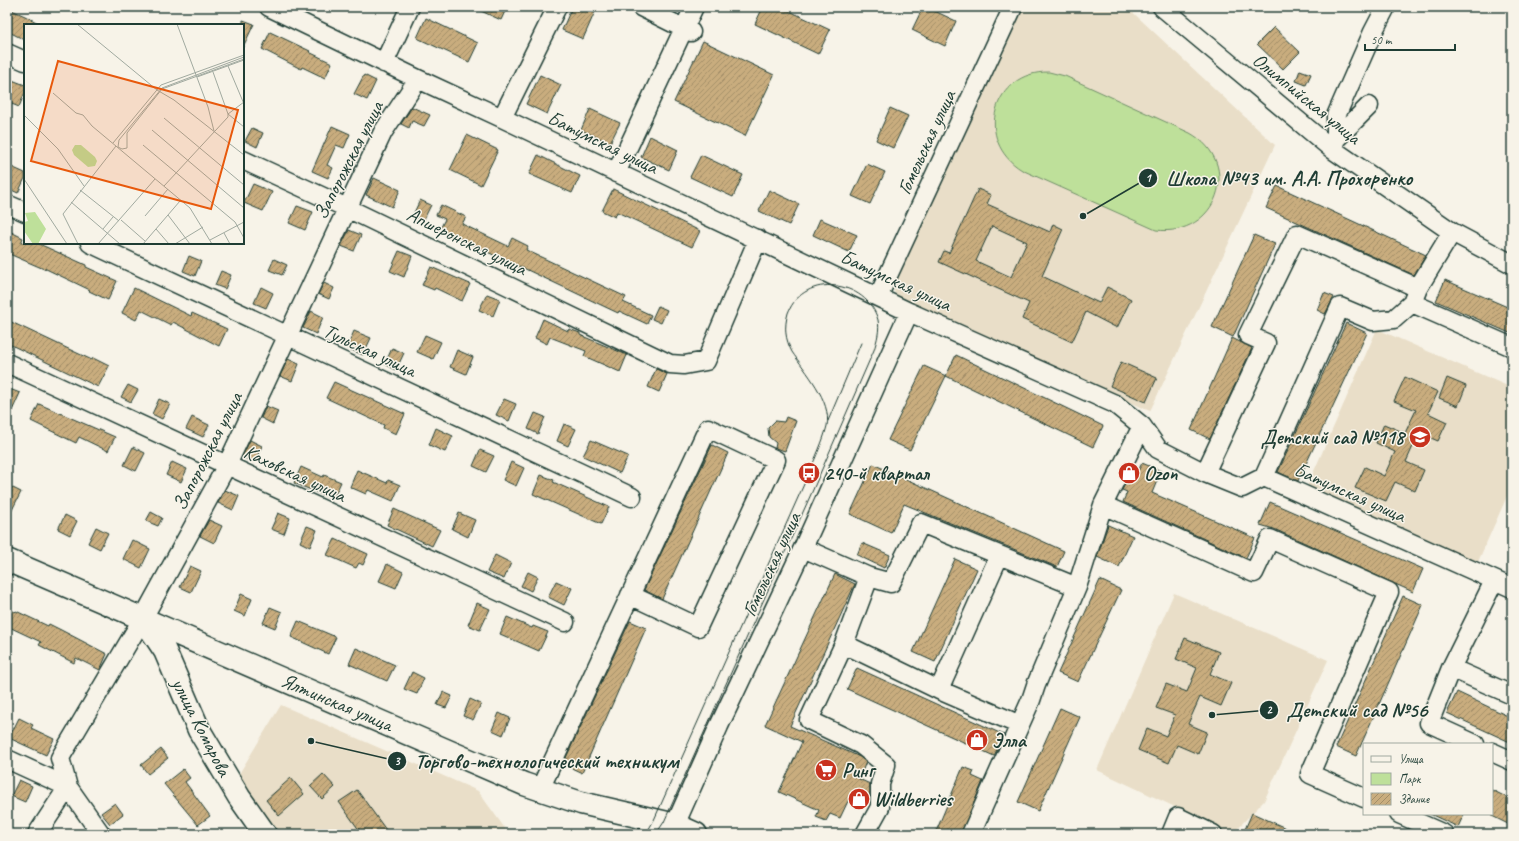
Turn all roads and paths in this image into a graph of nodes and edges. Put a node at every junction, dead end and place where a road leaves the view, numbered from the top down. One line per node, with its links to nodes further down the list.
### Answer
1 (268, 7): 12 (street, Батумская улица)
2 (410, 7): 12 (street)
3 (557, 7): 15 (street)
4 (641, 7): 9 (street)
5 (694, 7): 9 (street)
6 (1013, 7): 27 (street, Гомельская улица)
7 (1162, 7): 16 (street, Олимпийская улица)
8 (1386, 7): 16 (street)
9 (687, 30): 18 (street)
10 (7, 53): 11 (street)
11 (24, 61)
12 (384, 63): 13 (street, Батумская улица)
13 (418, 79): 15 (street, Батумская улица); 20 (street, Запорожская улица)
14 (1369, 106): 16 (street)
15 (502, 118): 18 (street, Батумская улица)
16 (1334, 144): 22 (street, Олимпийская улица)
17 (244, 160): 20 (street, Апшеронская улица)
18 (616, 173): 23 (street, Батумская улица)
19 (7, 204): 21 (street)
20 (347, 208): 23 (street, Апшеронская улица); 29 (street, Запорожская улица)
21 (24, 212)
22 (1452, 232): 25 (street, Олимпийская улица); 26 (street)
23 (758, 240): 27 (street, Батумская улица)
24 (92, 244): 29 (street, Тульская улица)
25 (1512, 264)
26 (1415, 295): 30 (street); 34 (street); 35 (street)
27 (878, 296): 28 (street, Батумская улица)
28 (909, 312): 32 (street, Батумская улица); 38 (street, Гомельская улица)
29 (288, 336): 33 (street, Запорожская улица); 36 (street, Тульская улица)
30 (1512, 347)
31 (7, 364): 33 (street, Каховская улица)
32 (1142, 426): 34 (street, Батумская улица); 37 (street)
33 (227, 465): 46 (street, Запорожская улица); 47 (street, Каховская улица)
34 (1205, 473): 35 (street, Батумская улица)
35 (1264, 476): 42 (street, Батумская улица)
36 (632, 497)
37 (1103, 505): 43 (street); 59 (street)
38 (803, 548): 41 (street); 61 (street, Гомельская улица)
39 (999, 556): 41 (street); 43 (street); 50 (street)
40 (7, 560): 46 (main road, Ялтинская улица)
41 (869, 577): 48 (street)
42 (1494, 581): 44 (street, Батумская улица); 49 (street)
43 (1077, 587): 52 (street)
44 (1512, 588)
45 (630, 595): 45 (street); 58 (street)
46 (143, 618): 57 (street, Запорожская улица); 58 (main road, Ялтинская улица); 64 (main road, улица Комарова)
47 (565, 622)
48 (844, 644): 50 (street); 66 (street)
49 (1451, 668): 51 (street); 53 (street)
50 (939, 690): 52 (street)
51 (1512, 695)
52 (1020, 725): 67 (street)
53 (1472, 743)
54 (1493, 752): 56 (street)
55 (7, 759): 57 (street)
56 (1512, 761)
57 (68, 787): 62 (street); 63 (street)
58 (540, 789): 61 (main road, Ялтинская улица)
59 (1363, 798)
60 (1401, 815): 70 (street)
61 (674, 830): 65 (main road, Ялтинская улица)
62 (37, 834)
63 (101, 834)
64 (265, 834)
65 (696, 834)
66 (865, 834)
67 (971, 834)
68 (1171, 834): 69 (street)
69 (1213, 834)
70 (1444, 834)

